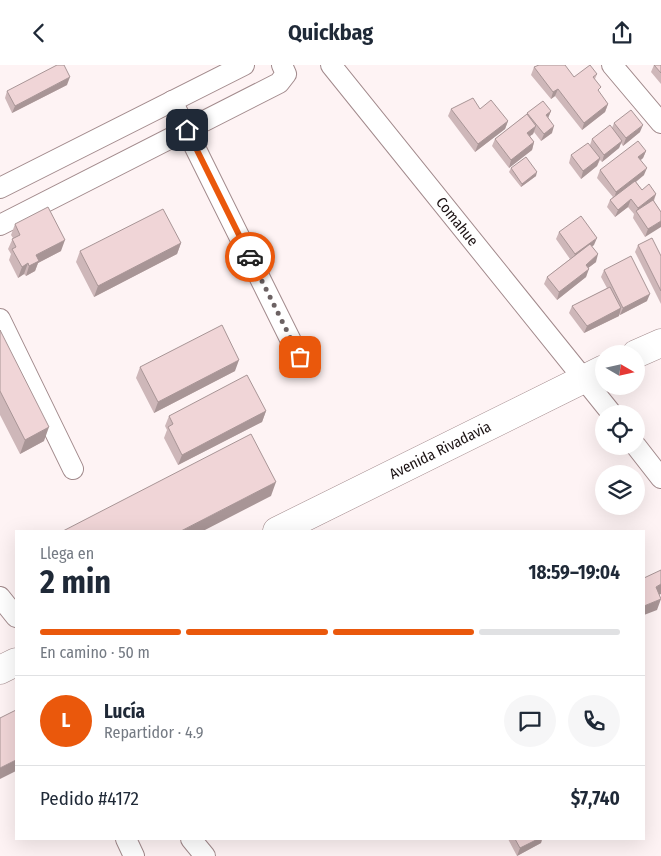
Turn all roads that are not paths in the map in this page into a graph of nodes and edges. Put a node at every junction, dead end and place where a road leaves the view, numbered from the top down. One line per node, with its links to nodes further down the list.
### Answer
1 (244, 65): 5 (street)
2 (282, 65): 7 (street)
3 (331, 65): 14 (street, Comahue)
4 (612, 65): 6 (street)
5 (172, 101): 7 (street); 8 (street)
6 (661, 123)
7 (187, 130): 9 (street); 13 (street)
8 (0, 188)
9 (0, 225)
10 (0, 319): 17 (street)
11 (661, 343): 12 (main road)
12 (645, 350)
13 (300, 357)
14 (594, 374): 15 (street, Comahue); 19 (main road, Avenida Rivadavia)
15 (608, 405)
16 (643, 455): 18 (street)
17 (73, 469)
18 (661, 478)
19 (279, 530)
20 (0, 597): 21 (street)
21 (15, 616)
22 (15, 662): 23 (main road)
23 (0, 670)
24 (126, 840): 26 (street)
25 (192, 840): 27 (street)
26 (134, 856)
27 (206, 856)

